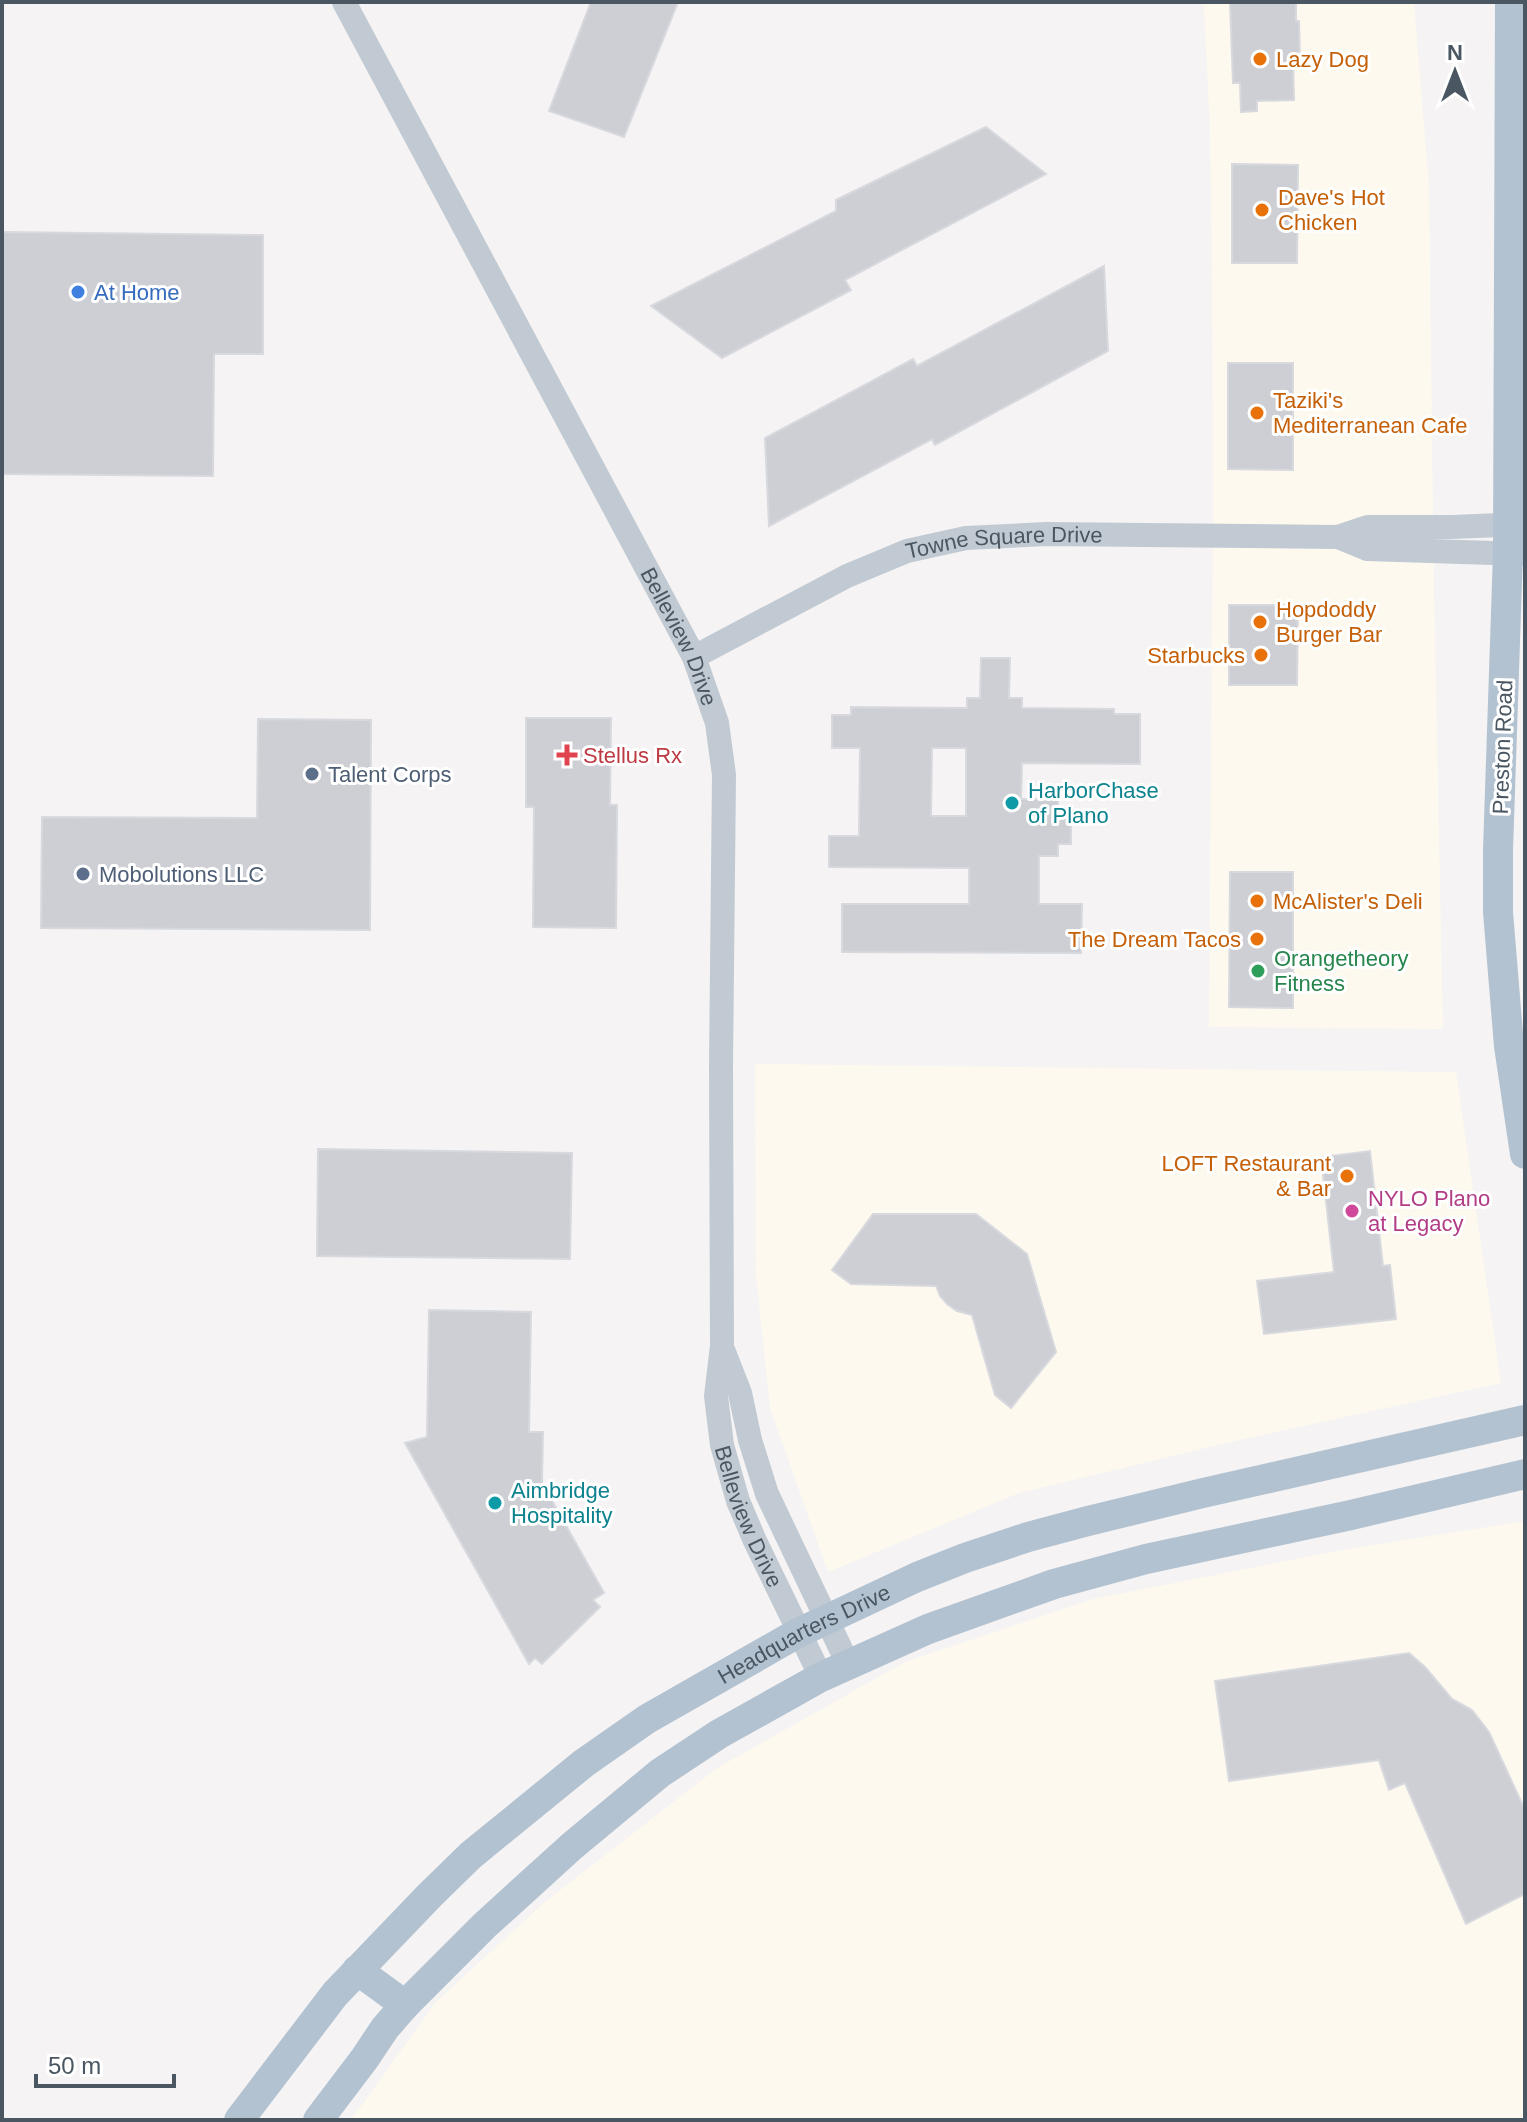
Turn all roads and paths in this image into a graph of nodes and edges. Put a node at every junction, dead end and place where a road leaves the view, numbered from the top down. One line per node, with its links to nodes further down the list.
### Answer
1 (344, 2): 6 (street, Belleview Drive)
2 (1510, 2): 3 (main road, Preston Road)
3 (1510, 44): 4 (main road); 5 (main road, Preston Road)
4 (1525, 73)
5 (1517, 539): 6 (street, Towne Square Drive); 7 (main road, Preston Road)
6 (694, 657): 10 (street, Belleview Drive)
7 (1498, 912): 8 (main road); 9 (main road, Preston Road)
8 (1525, 934)
9 (1525, 1154)
10 (722, 1346): 15 (street, Belleview Drive); 16 (street, Belleview Drive)
11 (1525, 1420): 13 (main road, Headquarters Drive)
12 (1525, 1474): 14 (main road, Headquarters Drive)
13 (1203, 1493): 14 (main road); 15 (main road, Headquarters Drive)
14 (1216, 1543): 17 (main road, Headquarters Drive)
15 (826, 1619): 16 (main road, Headquarters Drive); 17 (street, Belleview Drive)
16 (798, 1633): 17 (street, Belleview Drive); 18 (main road, Headquarters Drive)
17 (835, 1670): 19 (main road, Headquarters Drive)
18 (357, 1970): 19 (main road); 20 (main road, Headquarters Drive)
19 (405, 2005): 21 (main road, Headquarters Drive)
20 (239, 2120)
21 (318, 2120)

